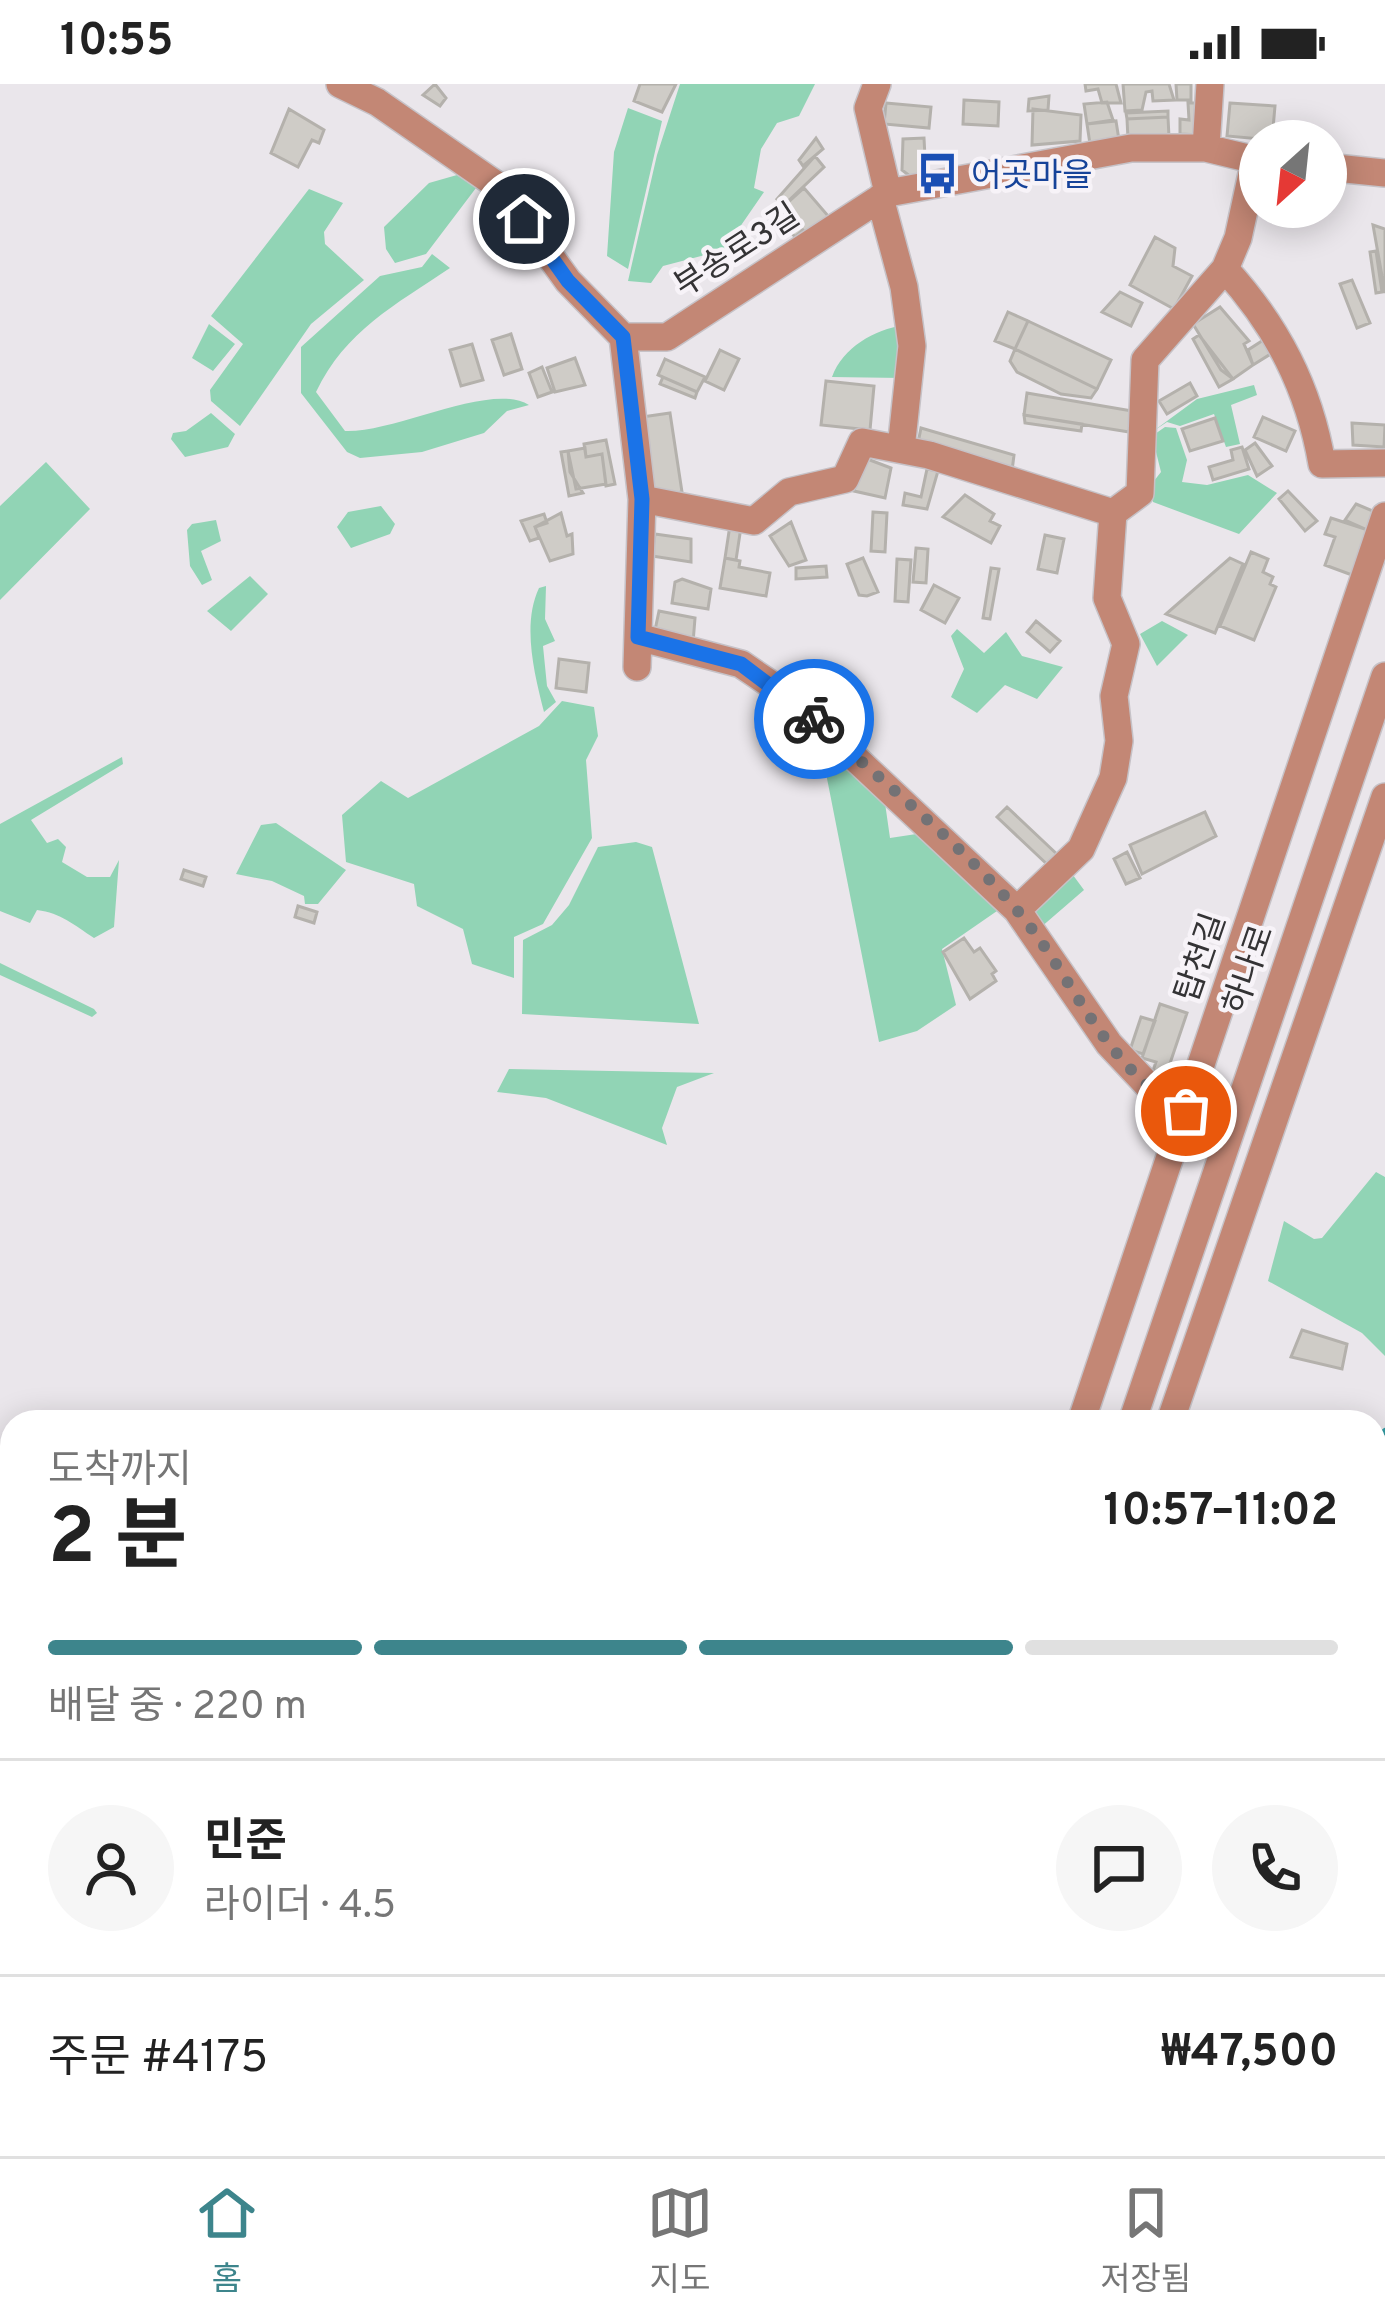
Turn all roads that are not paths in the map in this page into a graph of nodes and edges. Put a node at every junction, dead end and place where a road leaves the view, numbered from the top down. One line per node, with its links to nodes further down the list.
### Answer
1 (340, 84): 11 (street)
2 (877, 84): 8 (street)
3 (1210, 84): 4 (street)
4 (1206, 148): 5 (street, 부송로3길); 8 (street, 부송로3길)
5 (1239, 156)
6 (1347, 169): 7 (street)
7 (1385, 173)
8 (885, 196): 11 (street, 부송로3길); 12 (street)
9 (1240, 228): 10 (street)
10 (1225, 268): 13 (street); 15 (street)
11 (623, 337): 14 (street)
12 (901, 449): 14 (street); 15 (street)
13 (1385, 464)
14 (642, 499): 17 (street)
15 (1113, 513): 21 (street)
16 (1385, 516): 22 (street, 탑천길)
17 (638, 637): 18 (street); 21 (street)
18 (637, 667)
19 (1385, 676): 24 (street, 하나로)
20 (1385, 797): 25 (street)
21 (1017, 910): 22 (street)
22 (1186, 1111): 23 (street, 탑천길)
23 (1086, 1410)
24 (1136, 1410)
25 (1174, 1410)

